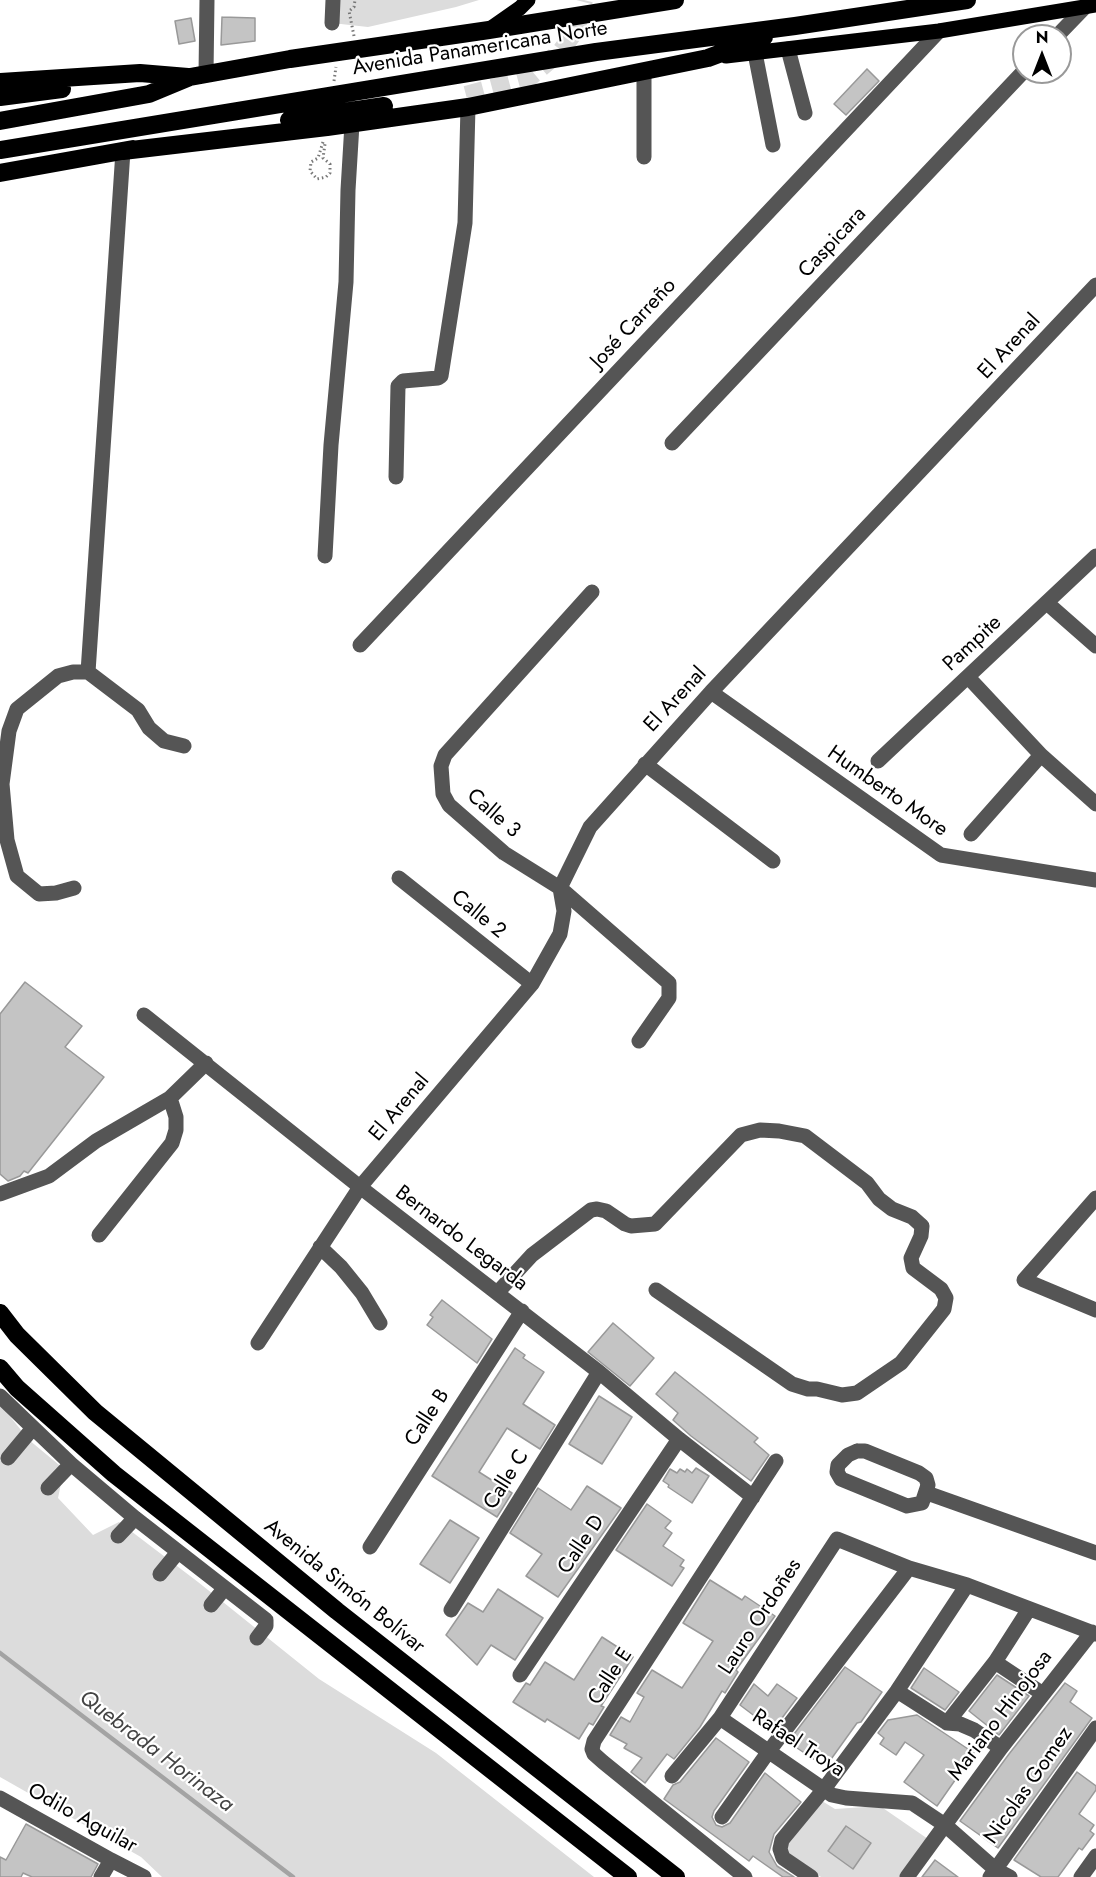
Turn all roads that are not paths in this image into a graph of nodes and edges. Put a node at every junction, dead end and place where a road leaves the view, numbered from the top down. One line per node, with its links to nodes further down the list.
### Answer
1 (207, 0): 17 (street)
2 (333, 0): 7 (street)
3 (528, 0): 10 (main road)
4 (675, 0): 10 (highway, Avenida Panamericana Norte)
5 (967, 0): 9 (highway, Avenida Panamericana Norte)
6 (1090, 6): 8 (street); 11 (main road)
7 (332, 23)
8 (1070, 24)
9 (795, 26): 14 (highway); 26 (highway, Avenida Panamericana Norte)
10 (489, 30): 17 (highway, Avenida Panamericana Norte)
11 (939, 31): 12 (main road); 37 (street, José Carreño)
12 (788, 49): 13 (main road); 22 (street)
13 (754, 53): 14 (main road); 25 (street)
14 (708, 58): 15 (highway)
15 (644, 72): 21 (highway); 28 (street)
16 (140, 73): 17 (highway); 18 (highway); 20 (highway)
17 (198, 76): 23 (highway, Avenida Panamericana Norte)
18 (0, 82)
19 (1012, 84): 31 (street, Caspicara)
20 (0, 97)
21 (467, 101): 24 (highway); 27 (highway); 32 (street)
22 (805, 113)
23 (0, 121)
24 (352, 124): 27 (highway); 33 (street)
25 (773, 145)
26 (0, 150)
27 (123, 151): 29 (highway); 39 (street)
28 (644, 156)
29 (0, 173)
30 (1096, 285): 41 (street, El Arenal)
31 (672, 444)
32 (396, 477)
33 (325, 556)
34 (1096, 556): 36 (street, Pampite)
35 (592, 591): 52 (street, Calle 3)
36 (1047, 603): 38 (street); 40 (street, Pampite)
37 (360, 645)
38 (1096, 646)
39 (88, 672): 42 (street); 51 (street)
40 (968, 677): 43 (street); 44 (street, Pampite)
41 (711, 692): 45 (street, El Arenal); 50 (street, Humberto More)
42 (184, 746)
43 (1041, 755): 46 (street); 47 (street)
44 (878, 761)
45 (645, 764): 48 (street); 52 (street, El Arenal)
46 (1096, 804)
47 (971, 834)
48 (773, 861)
49 (399, 878): 53 (street, Calle 2)
50 (1096, 880)
51 (74, 888)
52 (560, 888): 53 (street, El Arenal); 55 (street, Calle 3)
53 (532, 984): 58 (street, El Arenal)
54 (144, 1015): 56 (street, Bernardo Legarda)
55 (639, 1041)
56 (206, 1064): 57 (street); 58 (street, Bernardo Legarda)
57 (170, 1098): 59 (street); 61 (street)
58 (360, 1187): 62 (street, El Arenal); 64 (street, Bernardo Legarda)
59 (0, 1194)
60 (1096, 1198): 65 (street)
61 (99, 1235)
62 (320, 1247): 68 (street); 69 (street, El Arenal)
63 (656, 1290): 64 (street)
64 (498, 1292): 66 (street, Bernardo Legarda)
65 (1096, 1310)
66 (522, 1311): 71 (street, Bernardo Legarda); 83 (street, Calle B)
67 (0, 1313): 115 (highway, Avenida Simón Bolívar)
68 (380, 1323)
69 (258, 1343)
70 (0, 1368): 114 (highway)
71 (599, 1372): 74 (street, Bernardo Legarda); 92 (street, Calle C)
72 (1, 1401): 73 (street)
73 (33, 1428): 75 (street); 77 (street)
74 (678, 1439): 80 (street, Bernardo Legarda); 96 (street, Calle D)
75 (8, 1458)
76 (776, 1461): 80 (street, Calle E)
77 (71, 1464): 78 (street); 81 (street)
78 (48, 1488)
79 (931, 1494): 79 (street); 85 (street)
80 (753, 1497): 116 (street, Calle E)
81 (135, 1518): 82 (street); 84 (street)
82 (118, 1536)
83 (370, 1547)
84 (178, 1552): 87 (street); 89 (street)
85 (1096, 1553)
86 (909, 1568): 88 (street); 99 (street, Lauro Ordoñes); 103 (street)
87 (160, 1574)
88 (967, 1585): 91 (street); 97 (street)
89 (224, 1589): 90 (street); 94 (street)
90 (211, 1605)
91 (1029, 1609): 93 (street); 95 (street)
92 (451, 1610)
93 (1094, 1633): 98 (street, Mariano Hinojosa)
94 (257, 1638)
95 (995, 1662): 98 (street); 100 (street)
96 (520, 1675)
97 (897, 1690): 100 (street); 105 (street)
98 (1043, 1694): 102 (street, Mariano Hinojosa)
99 (720, 1718): 103 (street, Rafael Troya); 104 (street, Lauro Ordoñes)
100 (947, 1723): 102 (street)
101 (1096, 1728): 111 (street, Nicolas Gomez)
102 (1001, 1748): 108 (street, Mariano Hinojosa)
103 (769, 1751): 105 (street, Rafael Troya); 107 (street)
104 (672, 1776)
105 (824, 1789): 108 (street, Rafael Troya); 117 (street)
106 (0, 1798): 110 (street, Odilo Aguilar)
107 (722, 1817)
108 (945, 1825): 111 (street, Rafael Troya); 118 (street, Mariano Hinojosa)
109 (1096, 1856): 120 (street)
110 (111, 1860): 112 (street); 113 (street, Odilo Aguilar)
111 (992, 1873): 119 (street, Rafael Troya)
112 (101, 1877)
113 (144, 1877)
114 (628, 1877)
115 (676, 1877)
116 (745, 1877)
117 (811, 1877)
118 (907, 1877)
119 (1010, 1877)
120 (1081, 1877)

